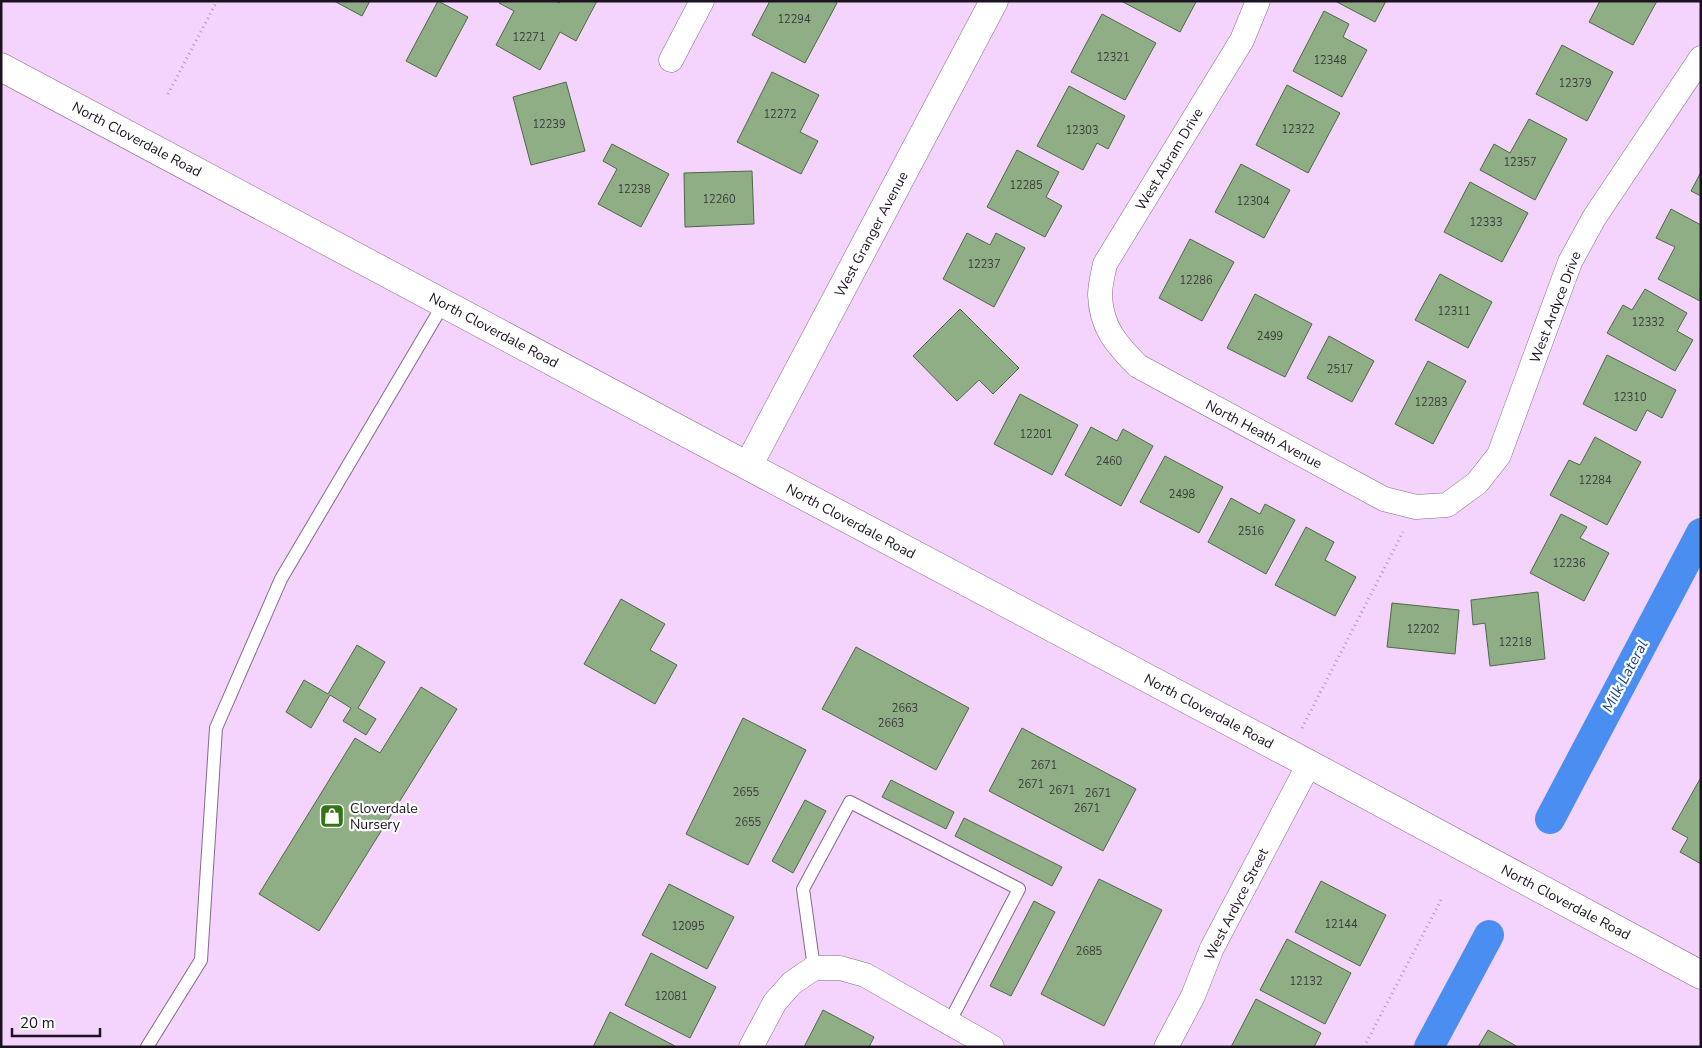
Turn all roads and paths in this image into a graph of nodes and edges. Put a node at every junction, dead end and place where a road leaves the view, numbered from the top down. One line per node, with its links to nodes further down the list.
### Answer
1 (217, 1): 8 (path)
2 (702, 1): 6 (street)
3 (994, 1): 11 (main road, West Granger Avenue)
4 (1258, 1): 10 (street, West Abram Drive)
5 (1701, 58): 12 (street, West Ardyce Drive)
6 (670, 60)
7 (1, 67): 9 (main road, North Cloverdale Road)
8 (168, 94)
9 (444, 303): 11 (main road, North Cloverdale Road); 19 (lane)
10 (1103, 321): 13 (street, North Heath Avenue)
11 (748, 466): 14 (main road, North Cloverdale Road)
12 (1447, 505): 13 (street, North Heath Avenue)
13 (1416, 507): 14 (path)
14 (1299, 759): 17 (main road, North Cloverdale Road); 22 (street, West Ardyce Street)
15 (1441, 900): 23 (path)
16 (814, 968): 18 (street); 18 (lane); 20 (street)
17 (1701, 974)
18 (949, 1023): 21 (street)
19 (147, 1047)
20 (751, 1047)
21 (992, 1047)
22 (1166, 1047)
23 (1364, 1047)

